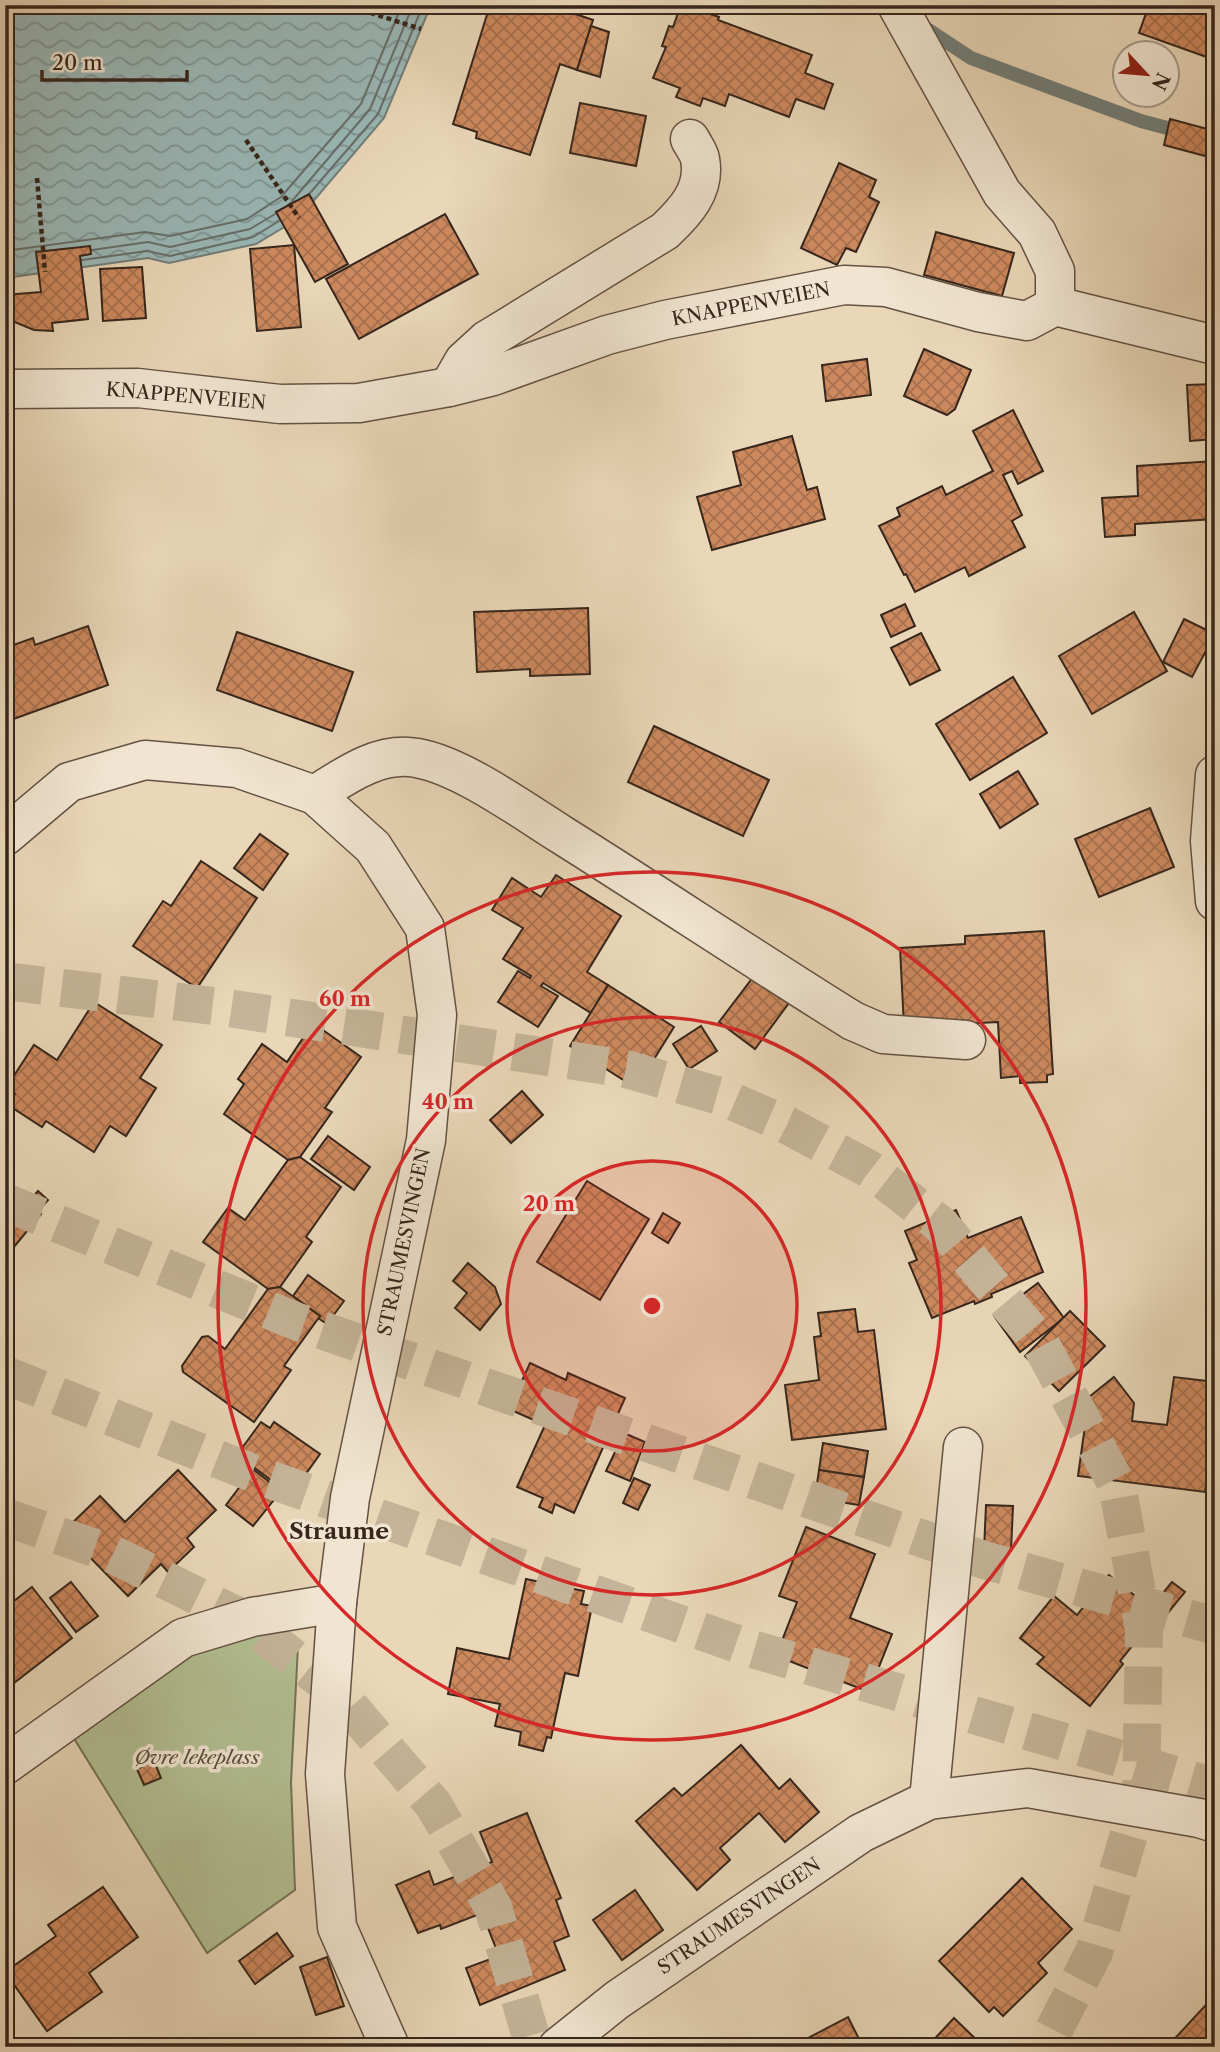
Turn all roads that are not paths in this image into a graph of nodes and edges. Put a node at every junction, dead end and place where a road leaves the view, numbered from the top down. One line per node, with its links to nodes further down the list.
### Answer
1 (897, 5): 3 (street)
2 (690, 139): 5 (street)
3 (1055, 306): 4 (street); 5 (street, KNAPPENVEIEN)
4 (1215, 345)
5 (449, 387): 6 (street, KNAPPENVEIEN)
6 (5, 389)
7 (1215, 775): 10 (street)
8 (315, 794): 9 (street, STRAUMESVINGEN); 11 (street); 13 (street, STRAUMESVINGEN)
9 (5, 836)
10 (1215, 901)
11 (966, 1040)
12 (963, 1447): 15 (street)
13 (337, 1602): 14 (street); 17 (street, STRAUMESVINGEN)
14 (5, 1765)
15 (929, 1800): 16 (street, STRAUMESVINGEN); 18 (street, STRAUMESVINGEN)
16 (1215, 1824)
17 (390, 2047)
18 (558, 2047)

